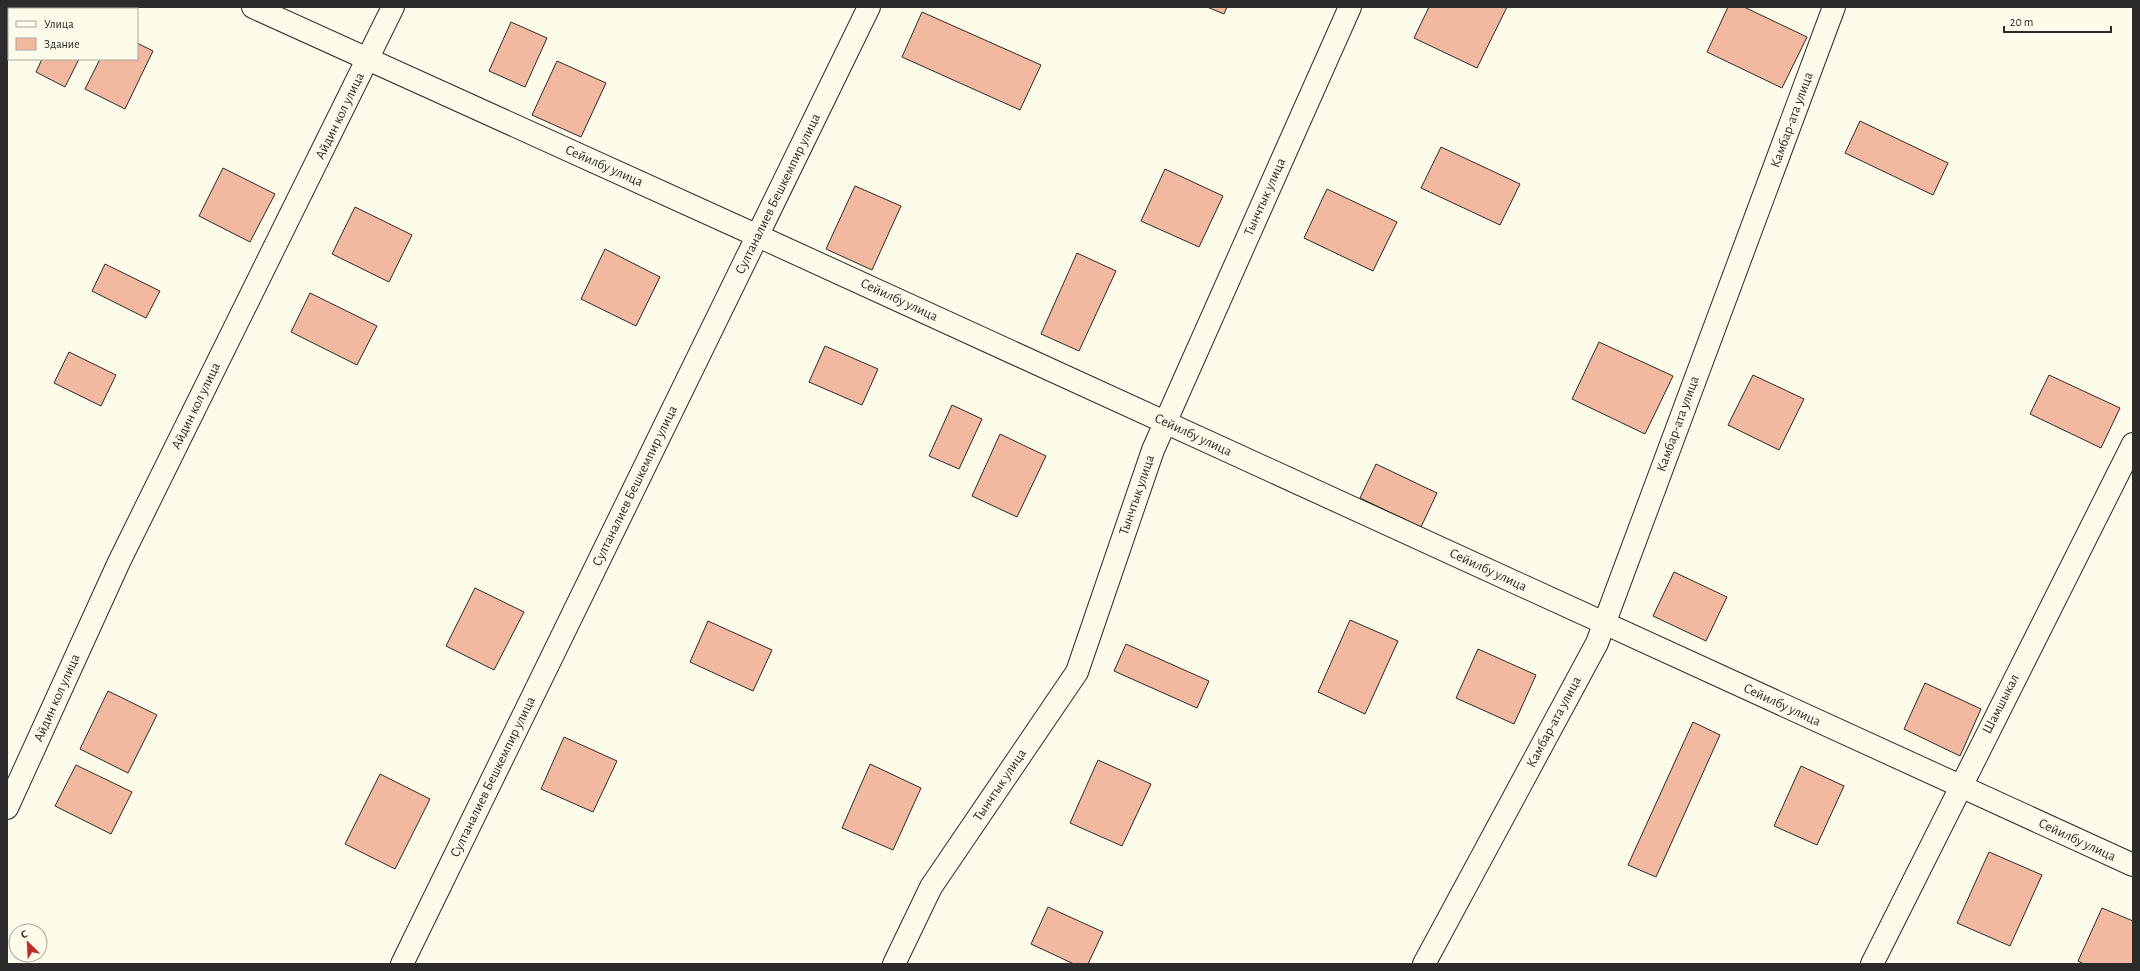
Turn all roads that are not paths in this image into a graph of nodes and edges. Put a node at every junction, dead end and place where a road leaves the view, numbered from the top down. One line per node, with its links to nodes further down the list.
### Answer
1 (252, 7): 6 (street, Сейилбу улица)
2 (393, 7): 6 (street, Айдин кол улица)
3 (869, 7): 7 (street, Султаналиев Бешкемпир улица)
4 (1350, 7): 8 (street, Тынчтык улица)
5 (1834, 7): 10 (street, Камбар-ата улица)
6 (368, 59): 7 (street, Сейилбу улица); 12 (street, Айдин кол улица)
7 (758, 236): 8 (street, Сейилбу улица); 14 (street, Султаналиев Бешкемпир улица)
8 (1165, 422): 10 (street, Сейилбу улица); 15 (street, Тынчтык улица)
9 (2133, 444): 11 (street, Шамшыкал)
10 (1604, 623): 11 (street, Сейилбу улица); 16 (street, Камбар-ата улица)
11 (1960, 786): 13 (street, Сейилбу улица); 17 (street, Шамшыкал)
12 (7, 808)
13 (2133, 866)
14 (402, 964)
15 (894, 964)
16 (1424, 964)
17 (1872, 964)

